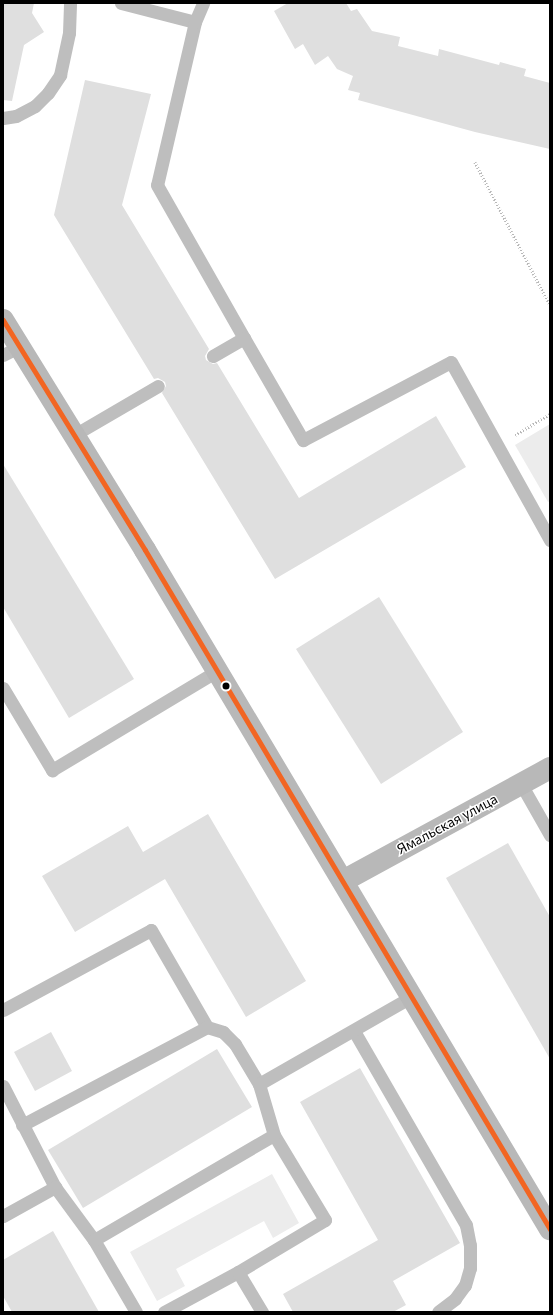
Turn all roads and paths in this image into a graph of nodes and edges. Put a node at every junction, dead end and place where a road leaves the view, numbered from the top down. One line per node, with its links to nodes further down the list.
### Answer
1 (70, 3): 5 (lane)
2 (121, 3): 4 (lane)
3 (203, 3): 4 (lane)
4 (195, 22): 9 (lane)
5 (3, 118)
6 (475, 162): 7 (path)
7 (550, 305)
8 (3, 320): 10 (main road)
9 (244, 338): 11 (lane); 16 (lane)
10 (11, 351): 14 (main road)
11 (213, 356)
12 (158, 386): 14 (lane)
13 (550, 414): 15 (path)
14 (74, 435): 17 (main road)
15 (514, 436)
16 (550, 540)
17 (217, 671): 18 (lane); 22 (main road)
18 (3, 688)
19 (550, 768): 20 (main road, Ямальская улица)
20 (521, 784): 21 (lane); 22 (main road, Ямальская улица)
21 (550, 835)
22 (343, 881): 23 (main road)
23 (411, 996): 26 (lane); 33 (main road)
24 (3, 1010): 25 (lane)
25 (207, 1027): 27 (lane); 29 (lane)
26 (354, 1030): 27 (lane); 39 (lane)
27 (259, 1084): 30 (lane)
28 (3, 1086): 29 (lane)
29 (22, 1125): 31 (lane)
30 (274, 1135): 34 (lane); 35 (lane)
31 (55, 1187): 32 (lane); 34 (lane)
32 (3, 1216)
33 (550, 1229)
34 (94, 1240): 36 (lane)
35 (238, 1272): 37 (lane); 38 (lane)
36 (136, 1312)
37 (164, 1312)
38 (262, 1312)
39 (438, 1312)

